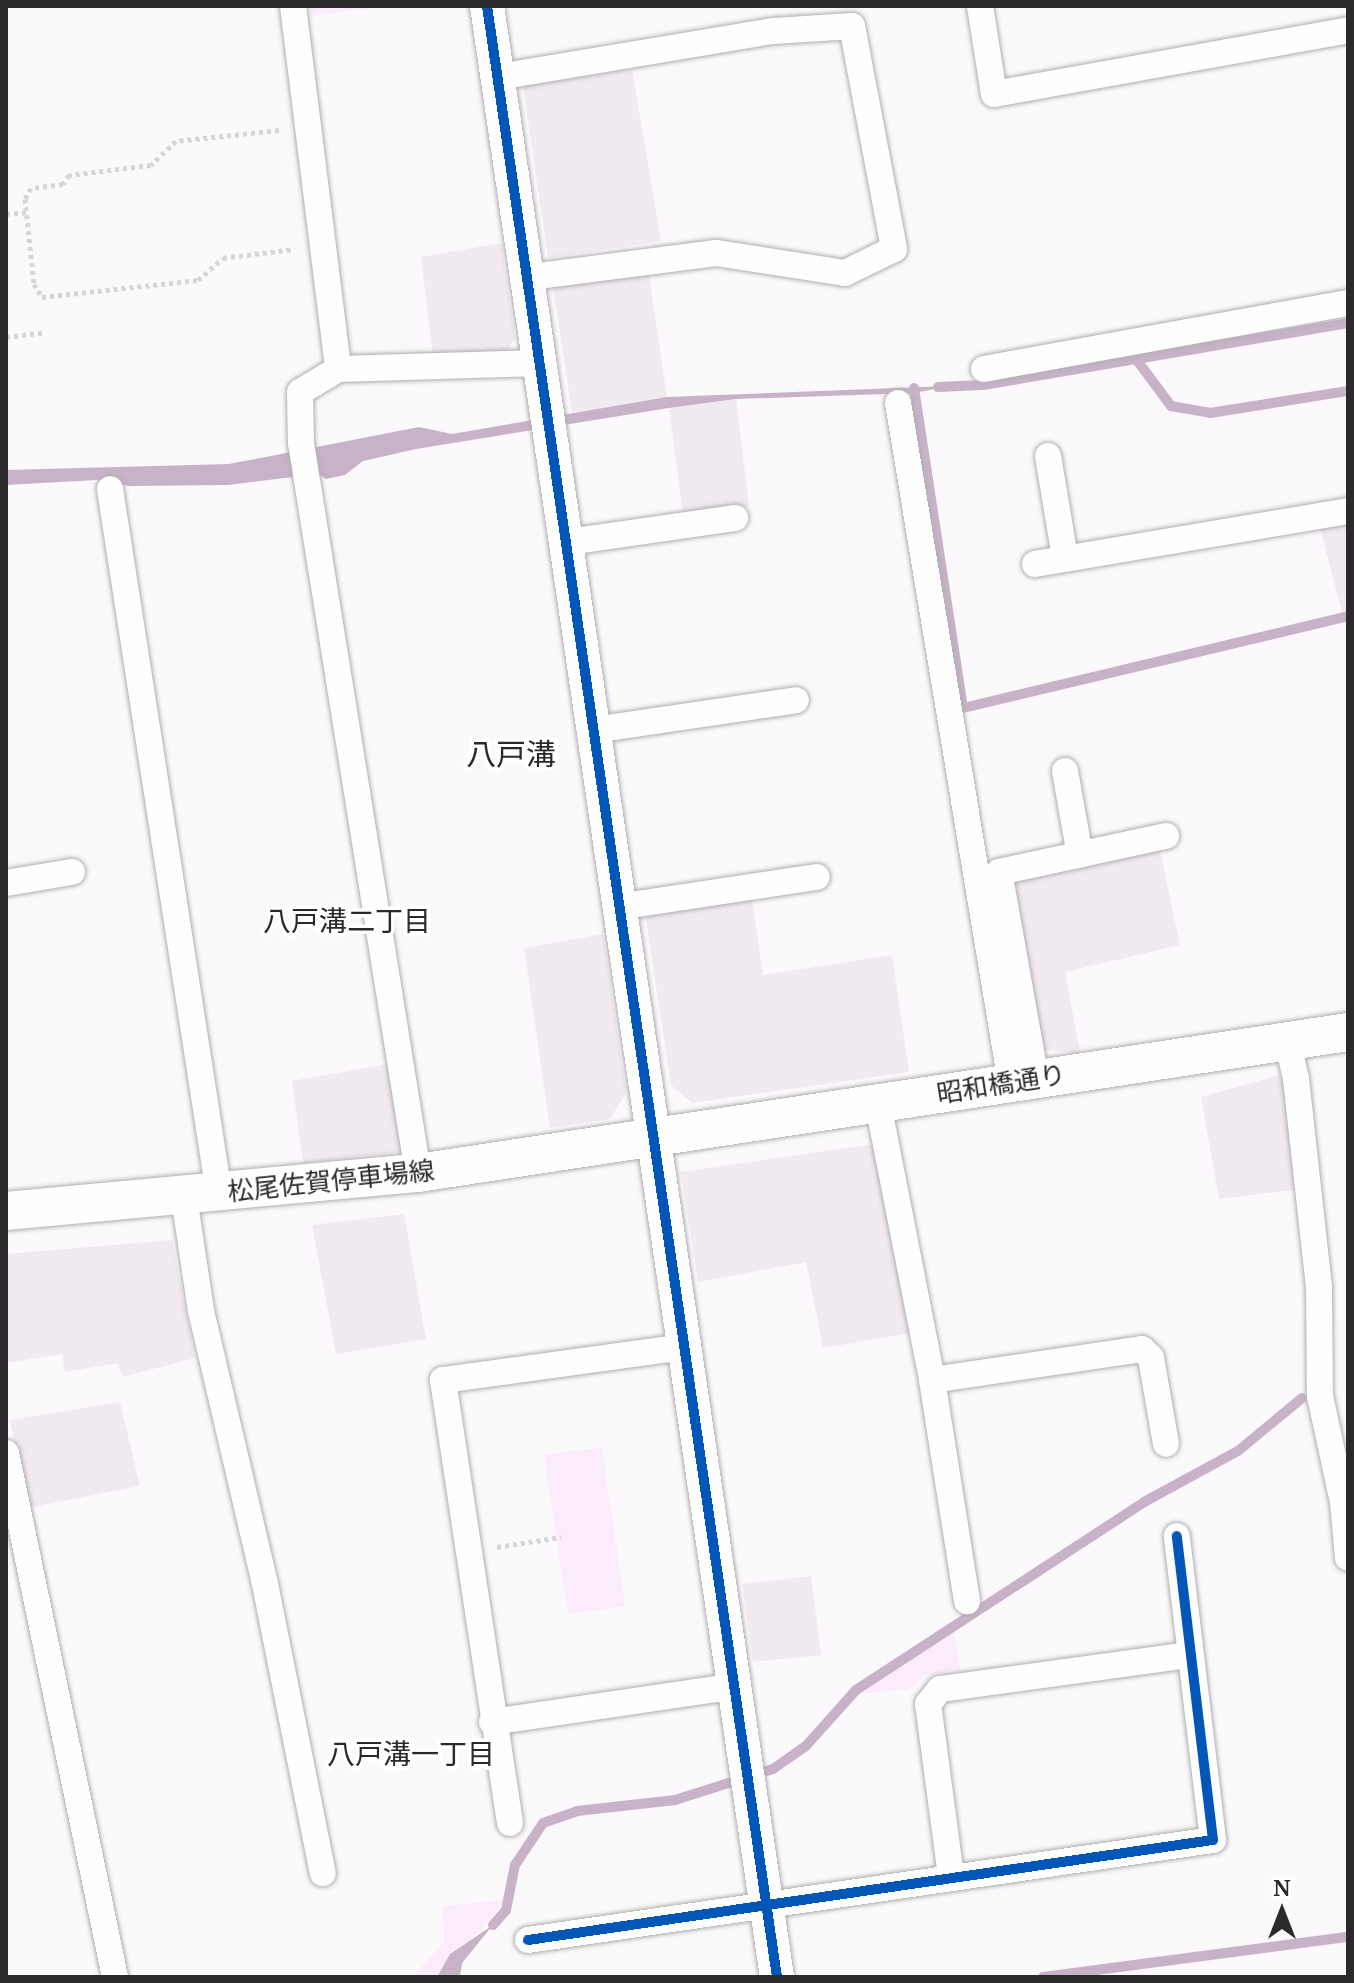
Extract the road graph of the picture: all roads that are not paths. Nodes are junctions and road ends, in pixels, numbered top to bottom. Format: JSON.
{"nodes":[{"id":1,"x":293,"y":6,"type":"edge"},
{"id":2,"x":487,"y":6,"type":"edge"},
{"id":3,"x":980,"y":6,"type":"edge"},
{"id":4,"x":772,"y":18,"type":"edge"},
{"id":5,"x":1348,"y":30,"type":"edge"},
{"id":6,"x":498,"y":77,"type":"junction"},
{"id":7,"x":530,"y":277,"type":"junction"},
{"id":8,"x":1348,"y":303,"type":"edge"},
{"id":9,"x":540,"y":363,"type":"junction"},
{"id":10,"x":338,"y":369,"type":"junction"},
{"id":11,"x":984,"y":369,"type":"dead end"},
{"id":12,"x":898,"y":403,"type":"dead end"},
{"id":13,"x":1048,"y":456,"type":"dead end"},
{"id":14,"x":110,"y":489,"type":"dead end"},
{"id":15,"x":1348,"y":511,"type":"edge"},
{"id":16,"x":735,"y":518,"type":"dead end"},
{"id":17,"x":568,"y":542,"type":"junction"},
{"id":18,"x":1065,"y":558,"type":"junction"},
{"id":19,"x":1035,"y":564,"type":"dead end"},
{"id":20,"x":796,"y":700,"type":"dead end"},
{"id":21,"x":594,"y":730,"type":"junction"},
{"id":22,"x":1065,"y":771,"type":"dead end"},
{"id":23,"x":1166,"y":836,"type":"dead end"},
{"id":24,"x":1080,"y":855,"type":"junction"},
{"id":25,"x":72,"y":872,"type":"dead end"},
{"id":26,"x":817,"y":877,"type":"dead end"},
{"id":27,"x":6,"y":883,"type":"edge"},
{"id":28,"x":618,"y":907,"type":"junction"},
{"id":29,"x":1348,"y":1032,"type":"edge"},
{"id":30,"x":1287,"y":1039,"type":"junction"},
{"id":31,"x":1023,"y":1081,"type":"junction"},
{"id":32,"x":878,"y":1104,"type":"junction"},
{"id":33,"x":654,"y":1136,"type":"junction"},
{"id":34,"x":418,"y":1173,"type":"junction"},
{"id":35,"x":201,"y":1195,"type":"junction"},
{"id":36,"x":6,"y":1211,"type":"edge"},
{"id":37,"x":685,"y":1347,"type":"junction"},
{"id":38,"x":932,"y":1380,"type":"junction"},
{"id":39,"x":1166,"y":1444,"type":"dead end"},
{"id":40,"x":6,"y":1453,"type":"edge"},
{"id":41,"x":1177,"y":1536,"type":"dead end"},
{"id":42,"x":1348,"y":1558,"type":"edge"},
{"id":43,"x":967,"y":1601,"type":"dead end"},
{"id":44,"x":1188,"y":1655,"type":"junction"},
{"id":45,"x":736,"y":1686,"type":"junction"},
{"id":46,"x":492,"y":1722,"type":"junction"},
{"id":47,"x":510,"y":1823,"type":"dead end"},
{"id":48,"x":323,"y":1873,"type":"dead end"},
{"id":49,"x":951,"y":1876,"type":"junction"},
{"id":50,"x":765,"y":1902,"type":"junction"},
{"id":51,"x":528,"y":1940,"type":"dead end"},
{"id":52,"x":115,"y":1977,"type":"edge"},
{"id":53,"x":777,"y":1977,"type":"edge"}],
"edges":[{"from":1,"to":10,"type":"street"},
{"from":2,"to":6,"type":"street"},
{"from":3,"to":5,"type":"street"},
{"from":4,"to":6,"type":"street"},
{"from":4,"to":7,"type":"street"},
{"from":6,"to":7,"type":"street"},
{"from":7,"to":9,"type":"street"},
{"from":8,"to":11,"type":"street"},
{"from":9,"to":10,"type":"street"},
{"from":9,"to":17,"type":"street"},
{"from":10,"to":34,"type":"street"},
{"from":12,"to":31,"type":"street"},
{"from":13,"to":18,"type":"street"},
{"from":14,"to":35,"type":"street"},
{"from":15,"to":18,"type":"street"},
{"from":16,"to":17,"type":"street"},
{"from":17,"to":21,"type":"street"},
{"from":18,"to":19,"type":"street"},
{"from":20,"to":21,"type":"street"},
{"from":21,"to":28,"type":"street"},
{"from":22,"to":24,"type":"street"},
{"from":23,"to":24,"type":"street"},
{"from":24,"to":31,"type":"street"},
{"from":25,"to":27,"type":"street"},
{"from":26,"to":28,"type":"street"},
{"from":28,"to":33,"type":"street"},
{"from":29,"to":30,"type":"main road","name":"昭和橋通り"},
{"from":30,"to":31,"type":"main road","name":"昭和橋通り"},
{"from":30,"to":42,"type":"street"},
{"from":31,"to":32,"type":"main road","name":"昭和橋通り"},
{"from":32,"to":33,"type":"main road","name":"昭和橋通り"},
{"from":32,"to":38,"type":"street"},
{"from":33,"to":34,"type":"main road","name":"松尾佐賀停車場線"},
{"from":33,"to":37,"type":"street"},
{"from":34,"to":35,"type":"main road","name":"松尾佐賀停車場線"},
{"from":35,"to":36,"type":"main road","name":"松尾佐賀停車場線"},
{"from":35,"to":48,"type":"street"},
{"from":37,"to":45,"type":"street"},
{"from":37,"to":46,"type":"street"},
{"from":38,"to":39,"type":"street"},
{"from":38,"to":43,"type":"street"},
{"from":40,"to":52,"type":"street"},
{"from":41,"to":44,"type":"street"},
{"from":44,"to":49,"type":"street"},
{"from":44,"to":49,"type":"street"},
{"from":45,"to":46,"type":"street"},
{"from":45,"to":50,"type":"street"},
{"from":46,"to":47,"type":"street"},
{"from":49,"to":50,"type":"street"},
{"from":50,"to":51,"type":"street"},
{"from":50,"to":53,"type":"street"}]}
